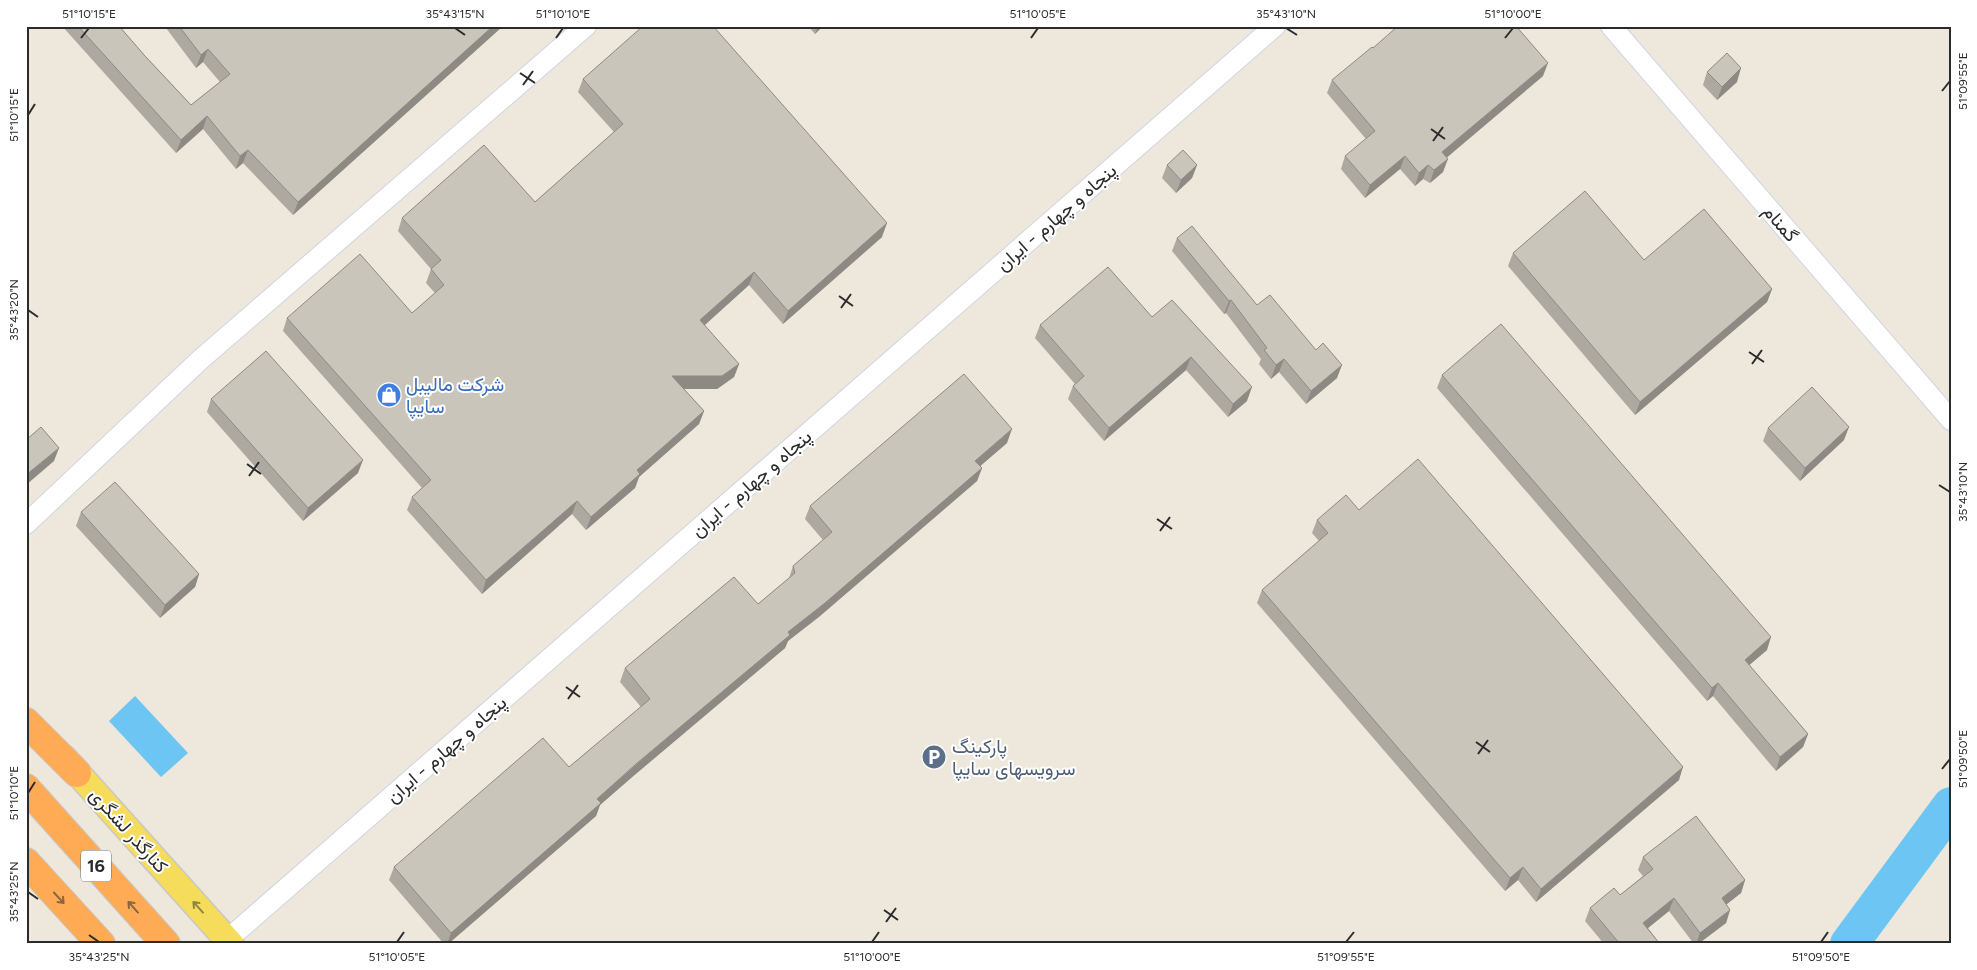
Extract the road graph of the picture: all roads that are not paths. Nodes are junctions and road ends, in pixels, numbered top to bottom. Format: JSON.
{"nodes":[{"id":1,"x":586,"y":26,"type":"edge"},
{"id":2,"x":1274,"y":26,"type":"edge"},
{"id":3,"x":1611,"y":26,"type":"edge"},
{"id":4,"x":1951,"y":420,"type":"edge"},
{"id":5,"x":26,"y":524,"type":"edge"},
{"id":6,"x":26,"y":716,"type":"edge"},
{"id":7,"x":26,"y":722,"type":"edge"},
{"id":8,"x":77,"y":773,"type":"junction"},
{"id":9,"x":26,"y":788,"type":"edge"},
{"id":10,"x":26,"y":862,"type":"edge"},
{"id":11,"x":229,"y":942,"type":"edge"},
{"id":12,"x":101,"y":944,"type":"edge"},
{"id":13,"x":166,"y":944,"type":"edge"}],
"edges":[{"from":1,"to":5,"type":"lane"},
{"from":2,"to":11,"type":"lane","name":"پنجاه و چهارم - ایران"},
{"from":3,"to":4,"type":"lane","name":"گمنام"},
{"from":6,"to":8,"type":"main road","name":"کنارگذر لشگری"},
{"from":7,"to":8,"type":"highway"},
{"from":11,"to":8,"type":"main road","name":"کنارگذر لشگری","one_way":true},
{"from":13,"to":9,"type":"highway","number":"16","one_way":true},
{"from":10,"to":12,"type":"highway","number":"16","one_way":true}]}
